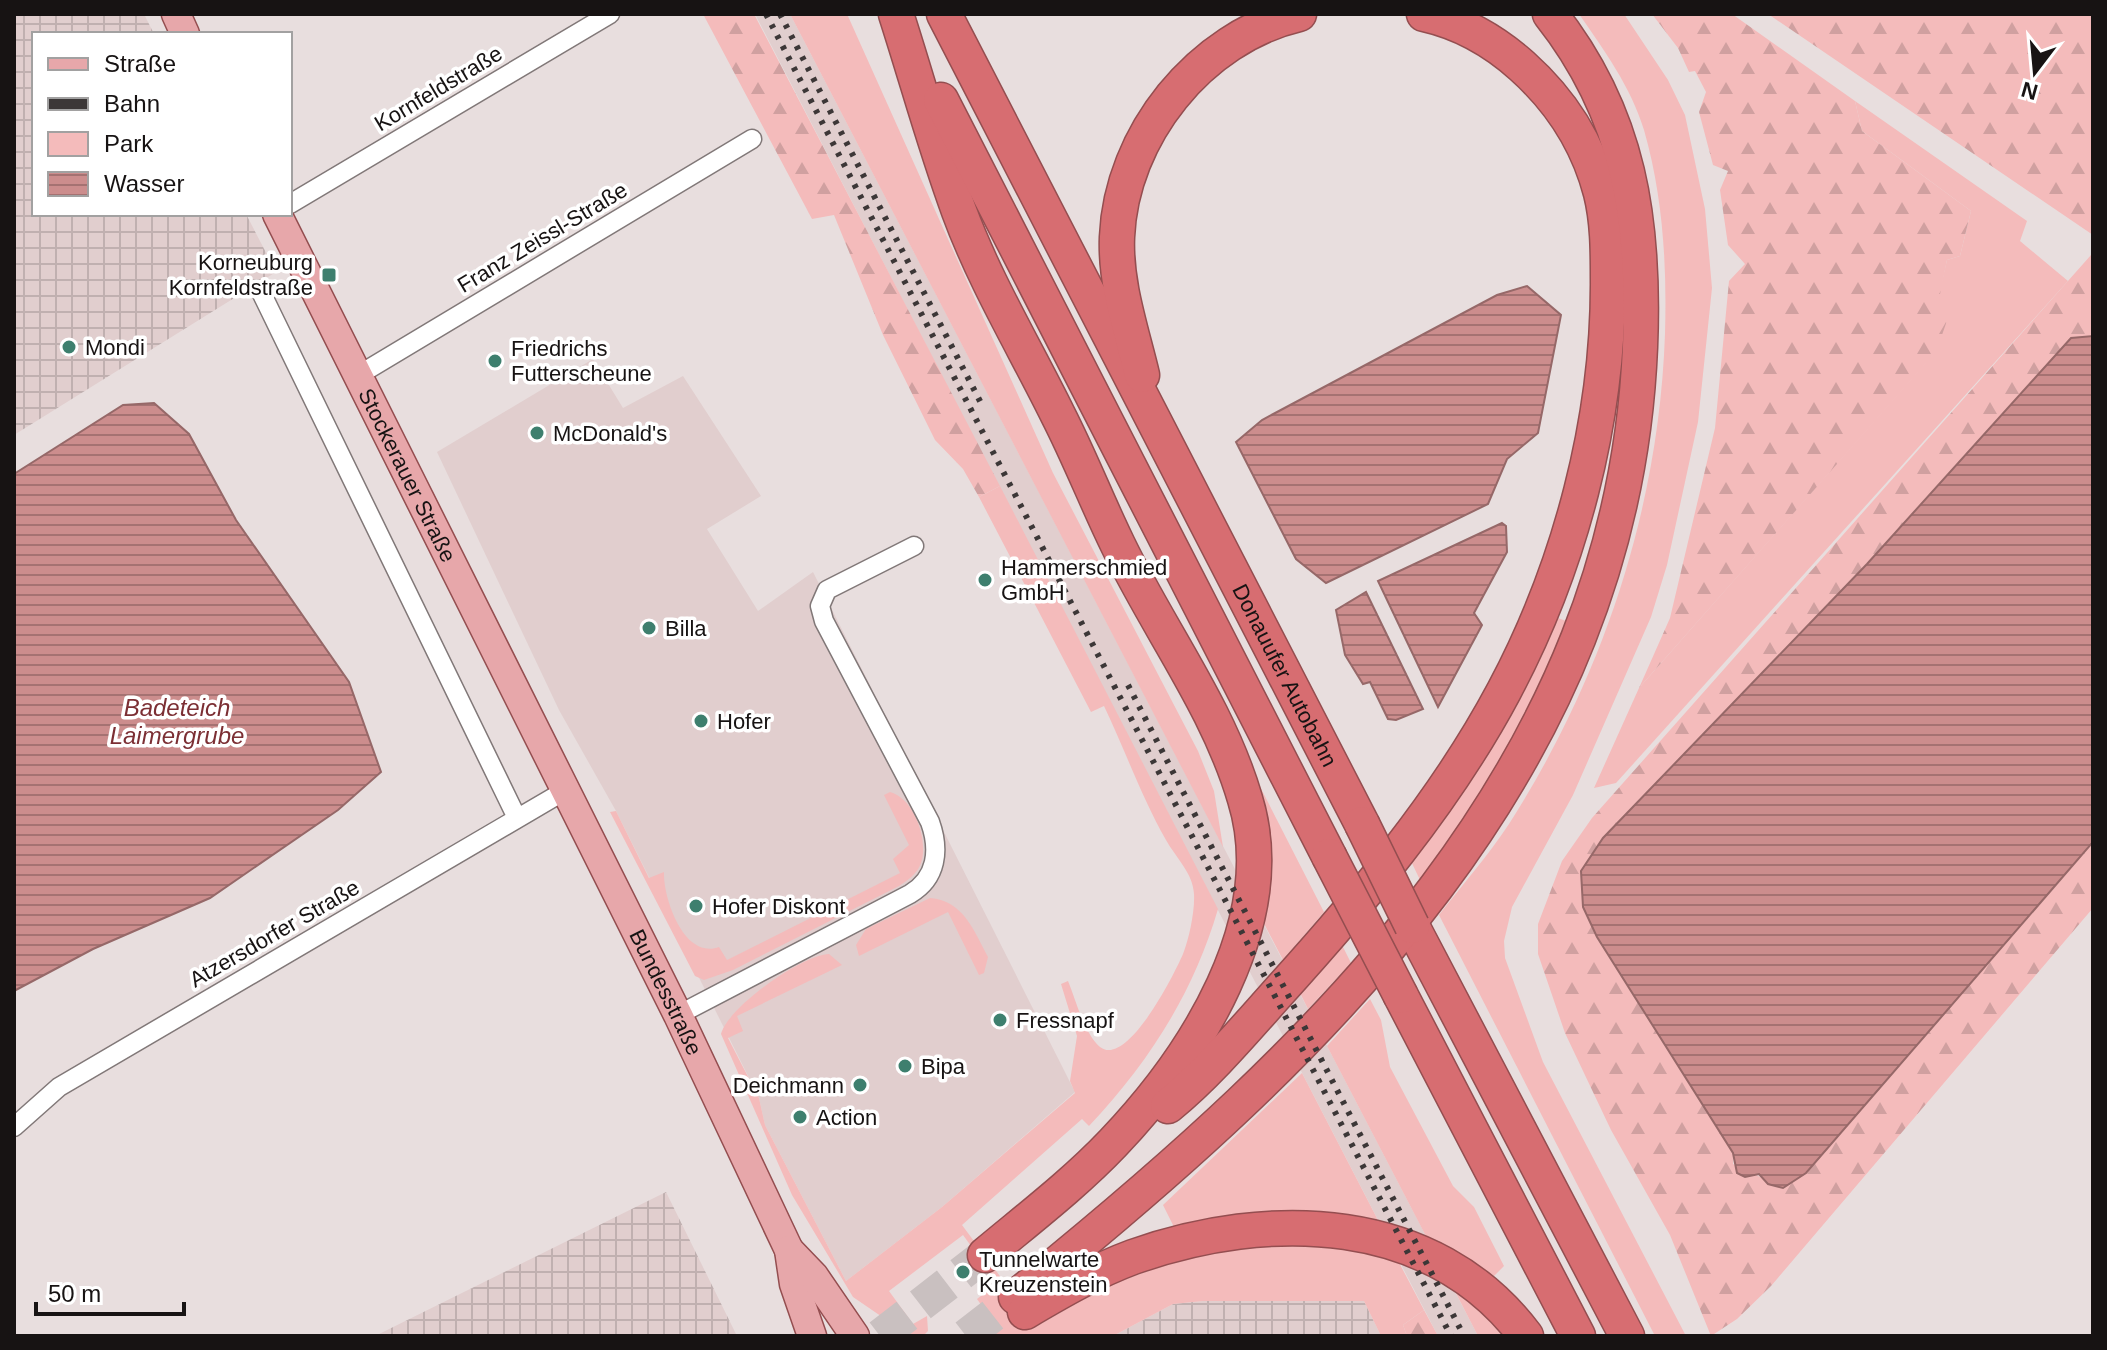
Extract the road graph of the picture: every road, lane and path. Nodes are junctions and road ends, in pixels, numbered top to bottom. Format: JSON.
{"nodes":[{"id":1,"x":610,"y":14,"type":"edge"},
{"id":2,"x":897,"y":14,"type":"edge"},
{"id":3,"x":944,"y":14,"type":"edge"},
{"id":4,"x":1299,"y":14,"type":"edge"},
{"id":5,"x":1424,"y":14,"type":"edge"},
{"id":6,"x":1550,"y":14,"type":"edge"},
{"id":7,"x":752,"y":139,"type":"dead end"},
{"id":8,"x":292,"y":203,"type":"edge"},
{"id":9,"x":278,"y":216,"type":"edge"},
{"id":10,"x":262,"y":294,"type":"dead end"},
{"id":11,"x":357,"y":376,"type":"junction"},
{"id":12,"x":1155,"y":430,"type":"junction"},
{"id":13,"x":914,"y":546,"type":"dead end"},
{"id":14,"x":538,"y":736,"type":"joint"},
{"id":15,"x":566,"y":790,"type":"junction"},
{"id":16,"x":517,"y":818,"type":"junction"},
{"id":17,"x":678,"y":1015,"type":"junction"},
{"id":18,"x":14,"y":1127,"type":"edge"},
{"id":19,"x":1112,"y":1144,"type":"junction"},
{"id":20,"x":789,"y":1250,"type":"junction"},
{"id":21,"x":985,"y":1255,"type":"tunnel mouth"},
{"id":22,"x":812,"y":1336,"type":"edge"},
{"id":23,"x":855,"y":1336,"type":"edge"},
{"id":24,"x":1526,"y":1336,"type":"edge"},
{"id":25,"x":1578,"y":1336,"type":"edge"},
{"id":26,"x":1627,"y":1336,"type":"edge"}],
"edges":[{"from":1,"to":8,"type":"street","name":"Kornfeldstraße"},
{"from":2,"to":19,"type":"highway"},
{"from":2,"to":25,"type":"highway","name":"Donauufer Autobahn","bridge":true},
{"from":3,"to":12,"type":"highway","name":"Donauufer Autobahn"},
{"from":4,"to":12,"type":"highway"},
{"from":5,"to":19,"type":"highway"},
{"from":6,"to":24,"type":"highway"},
{"from":7,"to":11,"type":"street","name":"Franz Zeissl-Straße"},
{"from":9,"to":11,"type":"main road","name":"Stockerauer Straße"},
{"from":10,"to":16,"type":"street"},
{"from":11,"to":14,"type":"main road","name":"Stockerauer Straße"},
{"from":12,"to":26,"type":"highway","name":"Donauufer Autobahn","bridge":true},
{"from":13,"to":17,"type":"street"},
{"from":14,"to":15,"type":"main road","name":"Bundesstraße"},
{"from":15,"to":16,"type":"street","name":"Atzersdorfer Straße"},
{"from":15,"to":17,"type":"main road","name":"Bundesstraße"},
{"from":16,"to":18,"type":"street","name":"Atzersdorfer Straße"},
{"from":17,"to":20,"type":"main road","name":"Bundesstraße"},
{"from":19,"to":21,"type":"highway"},
{"from":20,"to":22,"type":"main road"},
{"from":20,"to":23,"type":"main road"}]}
